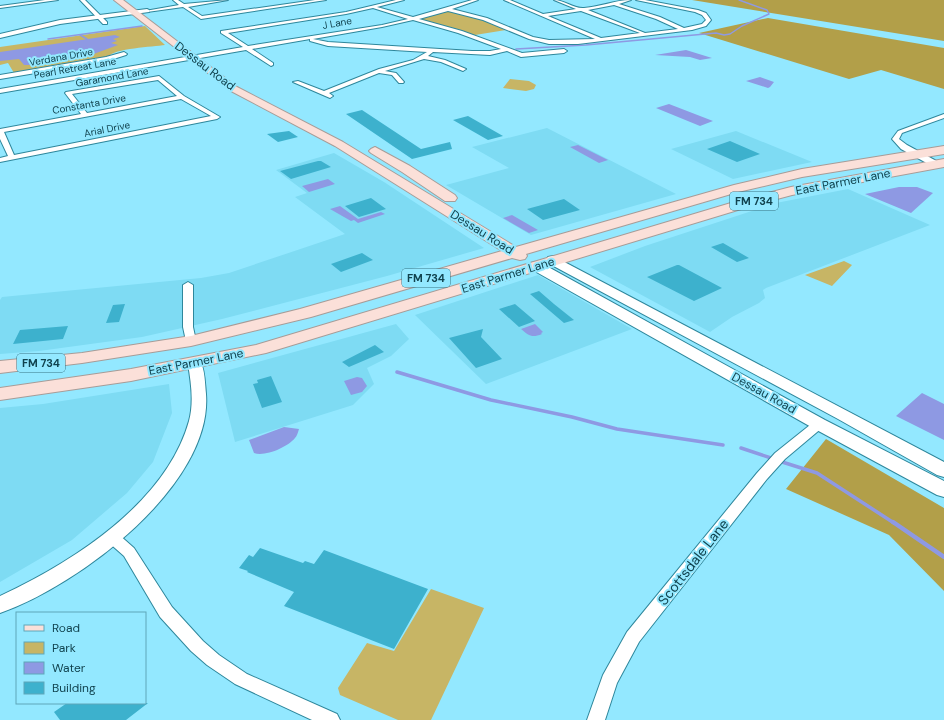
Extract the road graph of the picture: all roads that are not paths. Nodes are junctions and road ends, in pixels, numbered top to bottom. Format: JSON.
{"nodes":[{"id":1,"x":56,"y":0,"type":"edge"},
{"id":2,"x":82,"y":0,"type":"edge"},
{"id":3,"x":118,"y":0,"type":"edge"},
{"id":4,"x":175,"y":0,"type":"edge"},
{"id":5,"x":216,"y":0,"type":"edge"},
{"id":6,"x":226,"y":0,"type":"edge"},
{"id":7,"x":324,"y":0,"type":"edge"},
{"id":8,"x":402,"y":0,"type":"edge"},
{"id":9,"x":476,"y":0,"type":"edge"},
{"id":10,"x":506,"y":0,"type":"edge"},
{"id":11,"x":556,"y":0,"type":"edge"},
{"id":12,"x":629,"y":0,"type":"edge"},
{"id":13,"x":638,"y":0,"type":"edge"},
{"id":14,"x":614,"y":4,"type":"junction"},
{"id":15,"x":183,"y":5,"type":"junction"},
{"id":16,"x":0,"y":7,"type":"edge"},
{"id":17,"x":134,"y":7,"type":"junction"},
{"id":18,"x":373,"y":7,"type":"junction"},
{"id":19,"x":447,"y":9,"type":"junction"},
{"id":20,"x":146,"y":10,"type":"junction"},
{"id":21,"x":582,"y":10,"type":"junction"},
{"id":22,"x":543,"y":16,"type":"junction"},
{"id":23,"x":98,"y":17,"type":"junction"},
{"id":24,"x":412,"y":19,"type":"junction"},
{"id":25,"x":159,"y":20,"type":"dead end"},
{"id":26,"x":105,"y":23,"type":"dead end"},
{"id":27,"x":685,"y":30,"type":"junction"},
{"id":28,"x":646,"y":34,"type":"junction"},
{"id":29,"x":0,"y":36,"type":"edge"},
{"id":30,"x":308,"y":38,"type":"junction"},
{"id":31,"x":601,"y":39,"type":"junction"},
{"id":32,"x":247,"y":48,"type":"junction"},
{"id":33,"x":432,"y":50,"type":"junction"},
{"id":34,"x":506,"y":50,"type":"junction"},
{"id":35,"x":564,"y":51,"type":"dead end"},
{"id":36,"x":124,"y":54,"type":"dead end"},
{"id":37,"x":193,"y":54,"type":"junction"},
{"id":38,"x":210,"y":57,"type":"joint"},
{"id":39,"x":424,"y":57,"type":"junction"},
{"id":40,"x":272,"y":64,"type":"dead end"},
{"id":41,"x":366,"y":68,"type":"dead end"},
{"id":42,"x":463,"y":69,"type":"dead end"},
{"id":43,"x":378,"y":71,"type":"junction"},
{"id":44,"x":96,"y":74,"type":"junction"},
{"id":45,"x":0,"y":77,"type":"edge"},
{"id":46,"x":296,"y":82,"type":"dead end"},
{"id":47,"x":401,"y":82,"type":"dead end"},
{"id":48,"x":108,"y":86,"type":"junction"},
{"id":49,"x":0,"y":91,"type":"edge"},
{"id":50,"x":263,"y":93,"type":"dead end"},
{"id":51,"x":324,"y":93,"type":"junction"},
{"id":52,"x":245,"y":95,"type":"junction"},
{"id":53,"x":182,"y":97,"type":"junction"},
{"id":54,"x":335,"y":98,"type":"dead end"},
{"id":55,"x":280,"y":101,"type":"dead end"},
{"id":56,"x":85,"y":115,"type":"junction"},
{"id":57,"x":944,"y":116,"type":"edge"},
{"id":58,"x":0,"y":131,"type":"edge"},
{"id":59,"x":944,"y":150,"type":"edge"},
{"id":60,"x":918,"y":154,"type":"junction"},
{"id":61,"x":12,"y":158,"type":"junction"},
{"id":62,"x":0,"y":160,"type":"edge"},
{"id":63,"x":941,"y":164,"type":"edge"},
{"id":64,"x":406,"y":169,"type":"junction"},
{"id":65,"x":390,"y":174,"type":"junction"},
{"id":66,"x":460,"y":204,"type":"dead end"},
{"id":67,"x":521,"y":247,"type":"junction"},
{"id":68,"x":553,"y":260,"type":"junction"},
{"id":69,"x":536,"y":266,"type":"junction"},
{"id":70,"x":188,"y":285,"type":"dead end"},
{"id":71,"x":314,"y":310,"type":"junction"},
{"id":72,"x":191,"y":341,"type":"junction"},
{"id":73,"x":195,"y":364,"type":"junction"},
{"id":74,"x":0,"y":367,"type":"edge"},
{"id":75,"x":65,"y":386,"type":"junction"},
{"id":76,"x":763,"y":393,"type":"junction"},
{"id":77,"x":0,"y":394,"type":"edge"},
{"id":78,"x":844,"y":415,"type":"junction"},
{"id":79,"x":814,"y":428,"type":"junction"},
{"id":80,"x":909,"y":452,"type":"junction"},
{"id":81,"x":944,"y":470,"type":"edge"},
{"id":82,"x":944,"y":490,"type":"edge"},
{"id":83,"x":112,"y":537,"type":"junction"},
{"id":84,"x":0,"y":605,"type":"edge"},
{"id":85,"x":331,"y":720,"type":"edge"},
{"id":86,"x":596,"y":720,"type":"edge"}],
"edges":[{"from":1,"to":16,"type":"street"},
{"from":2,"to":23,"type":"street"},
{"from":3,"to":17,"type":"main road","name":"Dessau Road"},
{"from":4,"to":15,"type":"street"},
{"from":5,"to":15,"type":"street"},
{"from":6,"to":15,"type":"street"},
{"from":7,"to":15,"type":"street"},
{"from":8,"to":18,"type":"street"},
{"from":9,"to":19,"type":"street","name":"J Lane"},
{"from":10,"to":22,"type":"street"},
{"from":11,"to":21,"type":"street"},
{"from":12,"to":14,"type":"street"},
{"from":13,"to":27,"type":"street"},
{"from":14,"to":21,"type":"street"},
{"from":14,"to":27,"type":"street"},
{"from":15,"to":20,"type":"street"},
{"from":17,"to":20,"type":"main road","name":"Dessau Road"},
{"from":17,"to":23,"type":"street"},
{"from":17,"to":37,"type":"main road","name":"Dessau Road"},
{"from":18,"to":24,"type":"street"},
{"from":18,"to":32,"type":"street"},
{"from":19,"to":24,"type":"street","name":"J Lane"},
{"from":19,"to":31,"type":"street"},
{"from":20,"to":25,"type":"main road","name":"Dessau Road"},
{"from":21,"to":22,"type":"street"},
{"from":21,"to":28,"type":"street"},
{"from":22,"to":31,"type":"street"},
{"from":23,"to":26,"type":"street"},
{"from":23,"to":29,"type":"street"},
{"from":24,"to":30,"type":"street","name":"J Lane"},
{"from":24,"to":34,"type":"street"},
{"from":27,"to":28,"type":"street"},
{"from":28,"to":31,"type":"street"},
{"from":30,"to":32,"type":"street","name":"J Lane"},
{"from":30,"to":33,"type":"street"},
{"from":32,"to":38,"type":"street","name":"J Lane"},
{"from":32,"to":40,"type":"street"},
{"from":33,"to":34,"type":"street"},
{"from":33,"to":39,"type":"street"},
{"from":34,"to":35,"type":"street"},
{"from":36,"to":45,"type":"street","name":"Verdana Drive"},
{"from":37,"to":38,"type":"main road","name":"Dessau Road"},
{"from":37,"to":44,"type":"street","name":"Pearl Retreat Lane"},
{"from":37,"to":52,"type":"main road","name":"Dessau Road"},
{"from":39,"to":42,"type":"street"},
{"from":39,"to":43,"type":"street"},
{"from":41,"to":43,"type":"street"},
{"from":43,"to":47,"type":"street"},
{"from":43,"to":51,"type":"street"},
{"from":44,"to":48,"type":"street"},
{"from":44,"to":49,"type":"street","name":"Pearl Retreat Lane"},
{"from":46,"to":51,"type":"street"},
{"from":48,"to":53,"type":"street","name":"Garamond Lane"},
{"from":48,"to":56,"type":"street","name":"Garamond Lane"},
{"from":50,"to":52,"type":"main road"},
{"from":51,"to":54,"type":"street"},
{"from":52,"to":65,"type":"main road","name":"Dessau Road"},
{"from":53,"to":56,"type":"street","name":"Constanta Drive"},
{"from":53,"to":61,"type":"street","name":"Arial Drive"},
{"from":55,"to":64,"type":"main road","name":"Dessau Road"},
{"from":56,"to":58,"type":"street","name":"Constanta Drive"},
{"from":57,"to":60,"type":"street"},
{"from":58,"to":61,"type":"street"},
{"from":59,"to":60,"type":"main road","name":"East Parmer Lane","number":"FM 734"},
{"from":60,"to":63,"type":"street"},
{"from":60,"to":67,"type":"main road","name":"East Parmer Lane","number":"FM 734"},
{"from":61,"to":62,"type":"street","name":"Arial Drive"},
{"from":63,"to":68,"type":"main road","name":"East Parmer Lane","number":"FM 734"},
{"from":64,"to":65,"type":"main road"},
{"from":64,"to":66,"type":"main road","name":"Dessau Road"},
{"from":65,"to":67,"type":"main road","name":"Dessau Road"},
{"from":67,"to":68,"type":"main road","name":"Dessau Road"},
{"from":67,"to":69,"type":"main road","name":"Dessau Road"},
{"from":67,"to":71,"type":"main road","name":"East Parmer Lane","number":"FM 734"},
{"from":68,"to":69,"type":"main road","name":"East Parmer Lane","number":"FM 734"},
{"from":68,"to":78,"type":"main road","name":"Dessau Road"},
{"from":69,"to":73,"type":"main road","name":"East Parmer Lane","number":"FM 734"},
{"from":69,"to":76,"type":"main road","name":"Dessau Road"},
{"from":70,"to":72,"type":"street"},
{"from":71,"to":72,"type":"main road","name":"East Parmer Lane","number":"FM 734"},
{"from":71,"to":73,"type":"main road"},
{"from":72,"to":74,"type":"main road","name":"East Parmer Lane","number":"FM 734"},
{"from":72,"to":75,"type":"main road"},
{"from":73,"to":75,"type":"main road","name":"East Parmer Lane","number":"FM 734"},
{"from":73,"to":83,"type":"street"},
{"from":75,"to":77,"type":"main road","name":"East Parmer Lane","number":"FM 734"},
{"from":76,"to":78,"type":"main road"},
{"from":76,"to":79,"type":"main road","name":"Dessau Road"},
{"from":78,"to":80,"type":"main road","name":"Dessau Road"},
{"from":79,"to":80,"type":"main road"},
{"from":79,"to":82,"type":"main road","name":"Dessau Road"},
{"from":79,"to":86,"type":"street","name":"Scottsdale Lane"},
{"from":80,"to":81,"type":"main road","name":"Dessau Road"},
{"from":83,"to":84,"type":"street"},
{"from":83,"to":85,"type":"street"}]}
